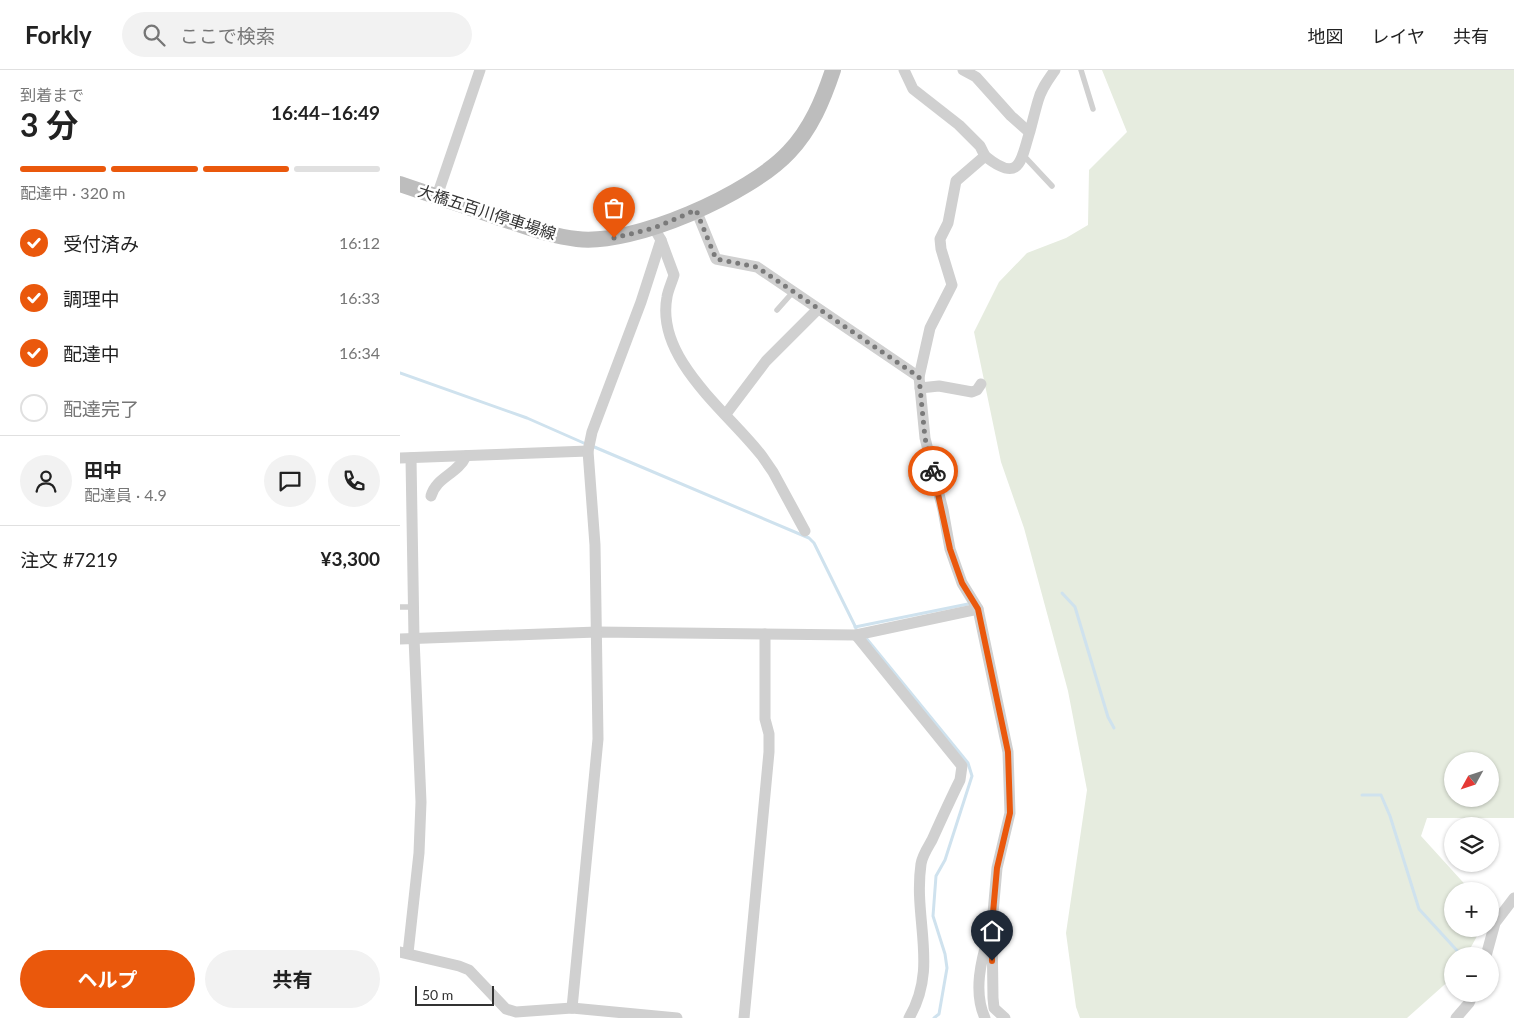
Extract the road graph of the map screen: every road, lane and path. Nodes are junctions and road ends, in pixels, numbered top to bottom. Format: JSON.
{"nodes":[{"id":1,"x":480,"y":70,"type":"edge"},
{"id":2,"x":833,"y":70,"type":"edge"},
{"id":3,"x":904,"y":70,"type":"edge"},
{"id":4,"x":963,"y":70,"type":"edge"},
{"id":5,"x":1055,"y":70,"type":"edge"},
{"id":6,"x":1081,"y":70,"type":"edge"},
{"id":7,"x":1093,"y":109,"type":"dead end"},
{"id":8,"x":1030,"y":132,"type":"junction"},
{"id":9,"x":985,"y":156,"type":"junction"},
{"id":10,"x":1024,"y":156,"type":"junction"},
{"id":11,"x":400,"y":184,"type":"edge"},
{"id":12,"x":1052,"y":186,"type":"dead end"},
{"id":13,"x":437,"y":196,"type":"junction"},
{"id":14,"x":696,"y":210,"type":"junction"},
{"id":15,"x":657,"y":234,"type":"junction"},
{"id":16,"x":793,"y":292,"type":"junction"},
{"id":17,"x":777,"y":310,"type":"dead end"},
{"id":18,"x":818,"y":310,"type":"junction"},
{"id":19,"x":919,"y":383,"type":"junction"},
{"id":20,"x":981,"y":384,"type":"dead end"},
{"id":21,"x":726,"y":414,"type":"junction"},
{"id":22,"x":588,"y":451,"type":"junction"},
{"id":23,"x":466,"y":456,"type":"junction"},
{"id":24,"x":405,"y":458,"type":"edge"},
{"id":25,"x":431,"y":496,"type":"dead end"},
{"id":26,"x":805,"y":531,"type":"dead end"},
{"id":27,"x":400,"y":607,"type":"edge"},
{"id":28,"x":413,"y":607,"type":"junction"},
{"id":29,"x":978,"y":609,"type":"junction"},
{"id":30,"x":597,"y":632,"type":"junction"},
{"id":31,"x":765,"y":634,"type":"junction"},
{"id":32,"x":856,"y":635,"type":"junction"},
{"id":33,"x":414,"y":638,"type":"junction"},
{"id":34,"x":400,"y":639,"type":"edge"},
{"id":35,"x":1514,"y":898,"type":"edge"},
{"id":36,"x":992,"y":924,"type":"junction"},
{"id":37,"x":1488,"y":947,"type":"edge"},
{"id":38,"x":404,"y":952,"type":"edge"},
{"id":39,"x":1469,"y":1002,"type":"edge"},
{"id":40,"x":572,"y":1008,"type":"junction"},
{"id":41,"x":677,"y":1018,"type":"edge"},
{"id":42,"x":744,"y":1018,"type":"edge"},
{"id":43,"x":909,"y":1018,"type":"edge"},
{"id":44,"x":985,"y":1018,"type":"edge"},
{"id":45,"x":1005,"y":1018,"type":"edge"},
{"id":46,"x":1456,"y":1018,"type":"edge"}],
"edges":[{"from":1,"to":13,"type":"street"},
{"from":2,"to":14,"type":"main road","name":"大橋五百川停車場線"},
{"from":3,"to":9,"type":"street"},
{"from":4,"to":8,"type":"street"},
{"from":5,"to":8,"type":"street"},
{"from":6,"to":7,"type":"lane"},
{"from":8,"to":10,"type":"street"},
{"from":9,"to":10,"type":"street"},
{"from":9,"to":19,"type":"street"},
{"from":10,"to":12,"type":"lane"},
{"from":11,"to":13,"type":"main road","name":"大橋五百川停車場線"},
{"from":13,"to":15,"type":"main road","name":"大橋五百川停車場線"},
{"from":14,"to":15,"type":"main road","name":"大橋五百川停車場線"},
{"from":14,"to":16,"type":"street"},
{"from":15,"to":21,"type":"street"},
{"from":15,"to":22,"type":"street"},
{"from":16,"to":17,"type":"lane"},
{"from":16,"to":18,"type":"street"},
{"from":18,"to":19,"type":"street"},
{"from":18,"to":21,"type":"street"},
{"from":19,"to":20,"type":"street"},
{"from":19,"to":29,"type":"street"},
{"from":21,"to":26,"type":"street"},
{"from":22,"to":23,"type":"street"},
{"from":22,"to":30,"type":"street"},
{"from":23,"to":24,"type":"street"},
{"from":23,"to":25,"type":"street"},
{"from":24,"to":28,"type":"street"},
{"from":27,"to":28,"type":"lane"},
{"from":28,"to":33,"type":"street"},
{"from":29,"to":32,"type":"street"},
{"from":29,"to":36,"type":"street"},
{"from":30,"to":31,"type":"street"},
{"from":30,"to":33,"type":"street"},
{"from":30,"to":40,"type":"street"},
{"from":31,"to":32,"type":"street"},
{"from":31,"to":42,"type":"street"},
{"from":32,"to":43,"type":"street"},
{"from":33,"to":34,"type":"street"},
{"from":33,"to":38,"type":"street"},
{"from":35,"to":37,"type":"street"},
{"from":36,"to":44,"type":"street"},
{"from":36,"to":45,"type":"street"},
{"from":38,"to":40,"type":"street"},
{"from":39,"to":46,"type":"street"},
{"from":40,"to":41,"type":"street"}]}
